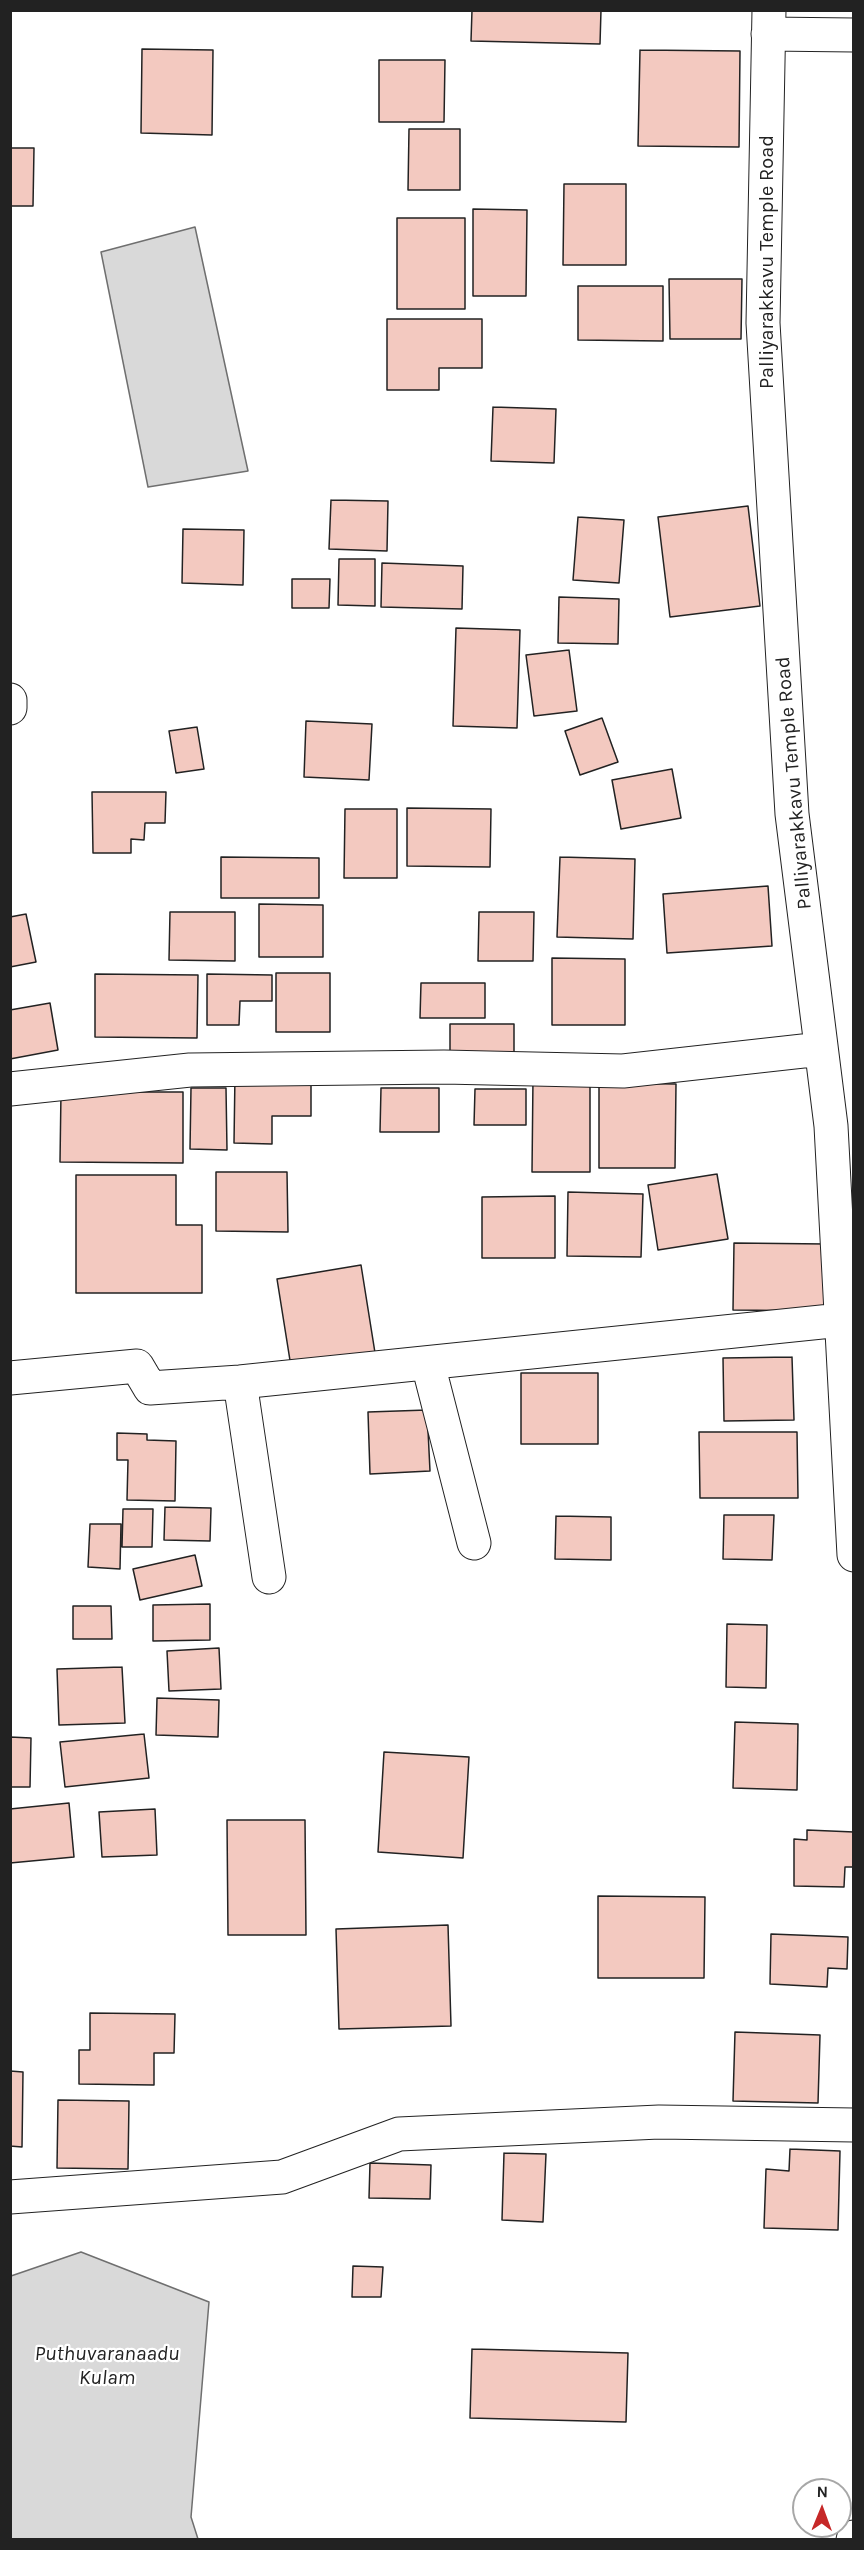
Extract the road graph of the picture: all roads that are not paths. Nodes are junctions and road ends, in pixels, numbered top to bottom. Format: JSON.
{"nodes":[{"id":1,"x":768,"y":22,"type":"edge"},
{"id":2,"x":854,"y":35,"type":"edge"},
{"id":3,"x":10,"y":700,"type":"edge"},
{"id":4,"x":10,"y":708,"type":"edge"},
{"id":5,"x":821,"y":1049,"type":"junction"},
{"id":6,"x":10,"y":1089,"type":"edge"},
{"id":7,"x":843,"y":1148,"type":"edge"},
{"id":8,"x":841,"y":1320,"type":"junction"},
{"id":9,"x":428,"y":1364,"type":"junction"},
{"id":10,"x":10,"y":1378,"type":"edge"},
{"id":11,"x":240,"y":1382,"type":"junction"},
{"id":12,"x":474,"y":1543,"type":"dead end"},
{"id":13,"x":854,"y":1555,"type":"edge"},
{"id":14,"x":269,"y":1577,"type":"dead end"},
{"id":15,"x":854,"y":2125,"type":"edge"},
{"id":16,"x":10,"y":2196,"type":"edge"}],
"edges":[{"from":1,"to":2,"type":"street"},
{"from":1,"to":5,"type":"street","name":"Palliyarakkavu Temple Road"},
{"from":3,"to":4,"type":"street"},
{"from":5,"to":6,"type":"street"},
{"from":5,"to":7,"type":"street","name":"Palliyarakkavu Temple Road"},
{"from":7,"to":8,"type":"street","name":"Palliyarakkavu Temple Road"},
{"from":8,"to":9,"type":"street"},
{"from":8,"to":13,"type":"street","name":"Palliyarakkavu Temple Road"},
{"from":9,"to":11,"type":"street"},
{"from":9,"to":12,"type":"street"},
{"from":10,"to":11,"type":"street"},
{"from":11,"to":14,"type":"street"},
{"from":15,"to":16,"type":"street"}]}
